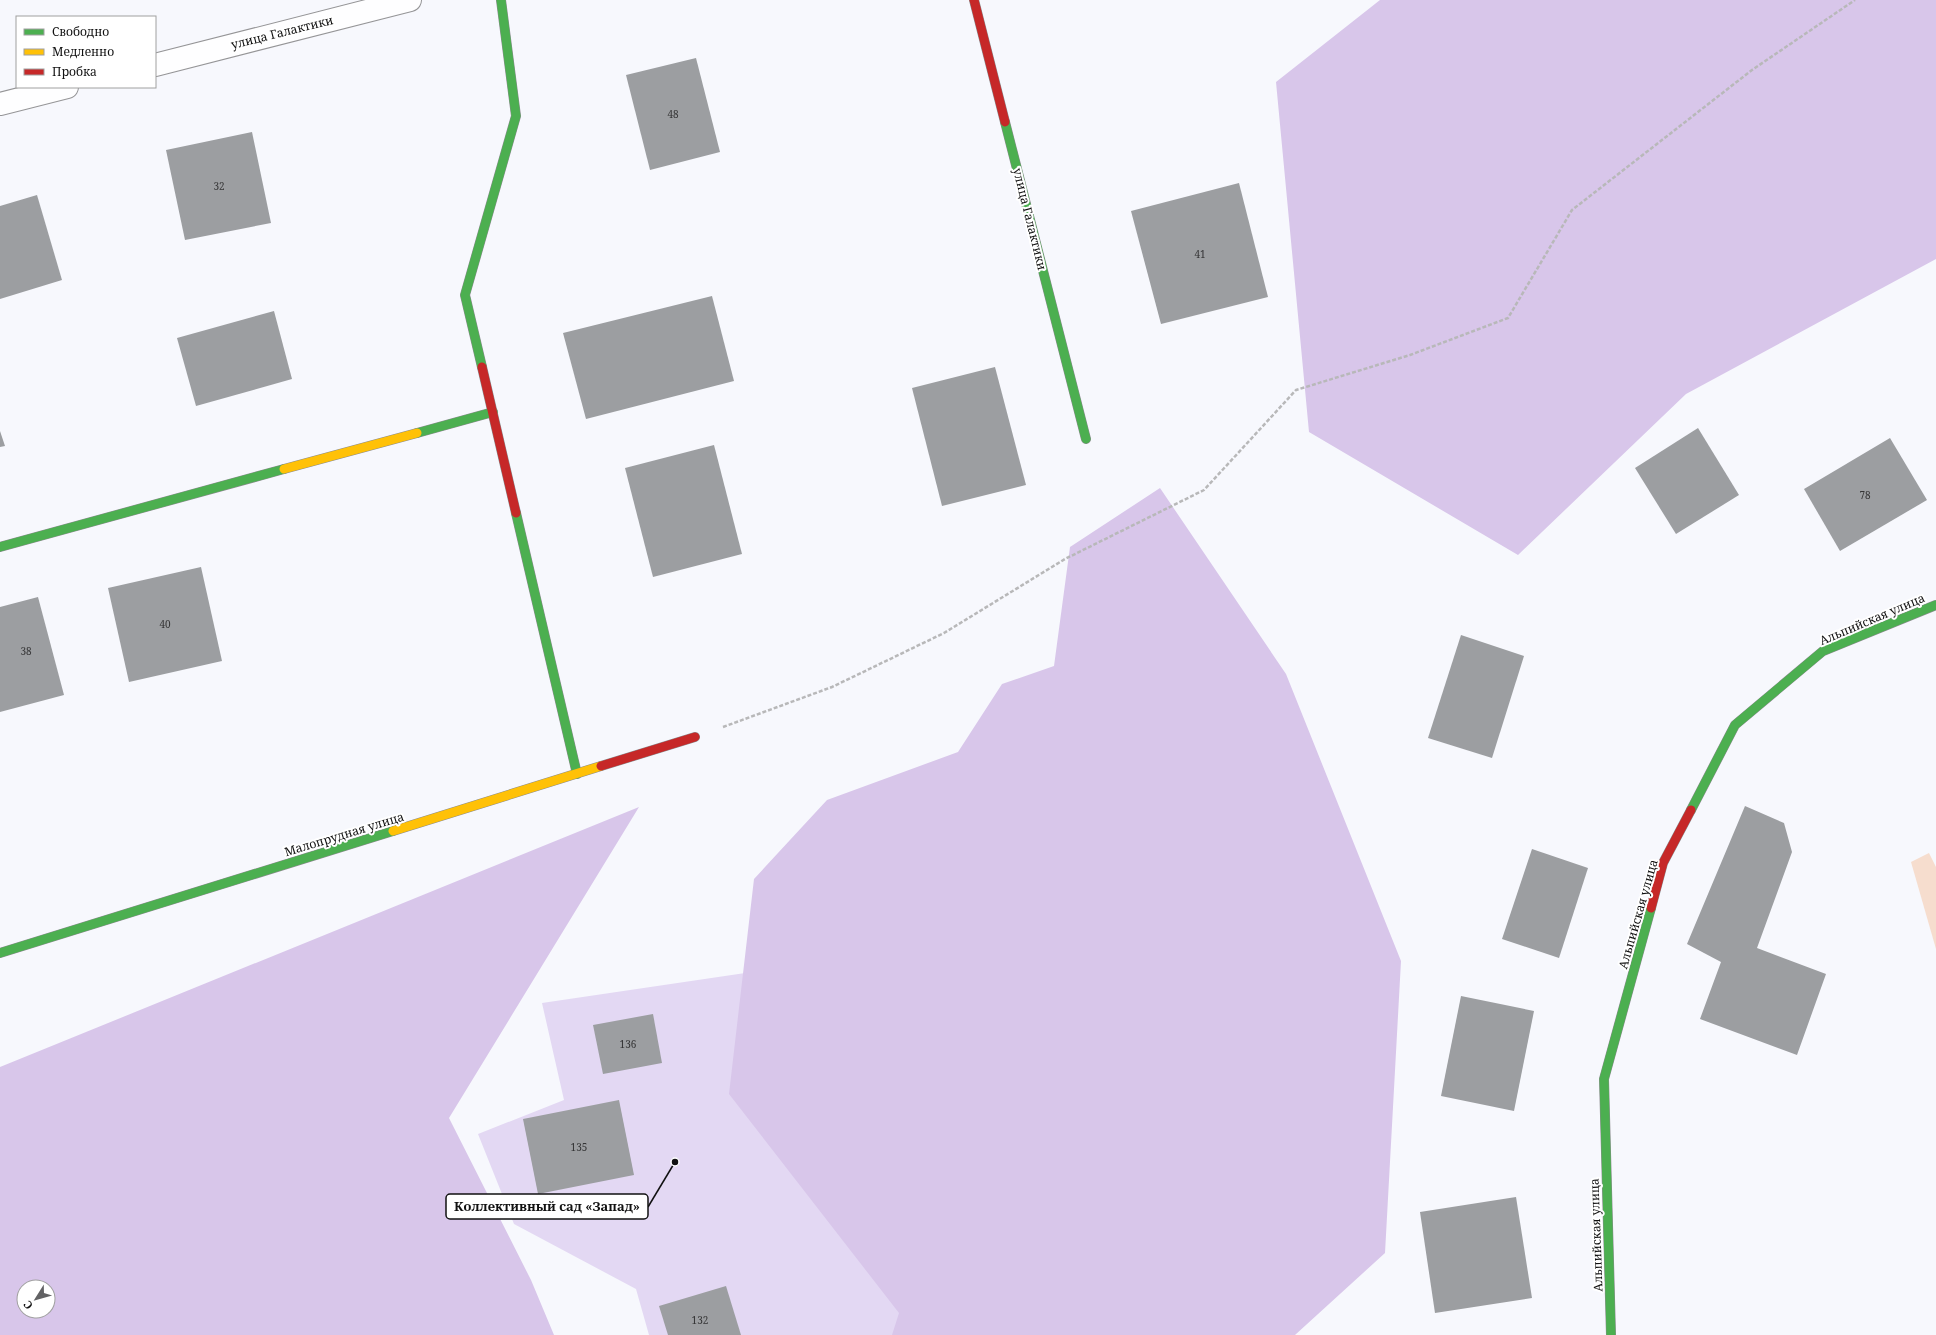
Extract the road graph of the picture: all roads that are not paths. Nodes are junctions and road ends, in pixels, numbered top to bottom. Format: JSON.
{"nodes":[{"id":1,"x":410,"y":0,"type":"edge"},
{"id":2,"x":501,"y":0,"type":"edge"},
{"id":3,"x":974,"y":0,"type":"edge"},
{"id":4,"x":156,"y":65,"type":"edge"},
{"id":5,"x":63,"y":88,"type":"edge"},
{"id":6,"x":0,"y":104,"type":"edge"},
{"id":7,"x":493,"y":412,"type":"junction"},
{"id":8,"x":1086,"y":439,"type":"dead end"},
{"id":9,"x":0,"y":547,"type":"edge"},
{"id":10,"x":1936,"y":605,"type":"edge"},
{"id":11,"x":695,"y":738,"type":"road end"},
{"id":12,"x":577,"y":774,"type":"junction"},
{"id":13,"x":0,"y":953,"type":"edge"},
{"id":14,"x":1611,"y":1335,"type":"edge"}],
"edges":[{"from":1,"to":4,"type":"street","name":"улица Галактики"},
{"from":2,"to":7,"type":"street"},
{"from":3,"to":8,"type":"street","name":"улица Галактики"},
{"from":5,"to":6,"type":"street"},
{"from":7,"to":9,"type":"street"},
{"from":7,"to":12,"type":"street"},
{"from":10,"to":14,"type":"street","name":"Альпийская улица"},
{"from":11,"to":12,"type":"street","name":"Малопрудная улица"},
{"from":12,"to":13,"type":"street","name":"Малопрудная улица"}]}
